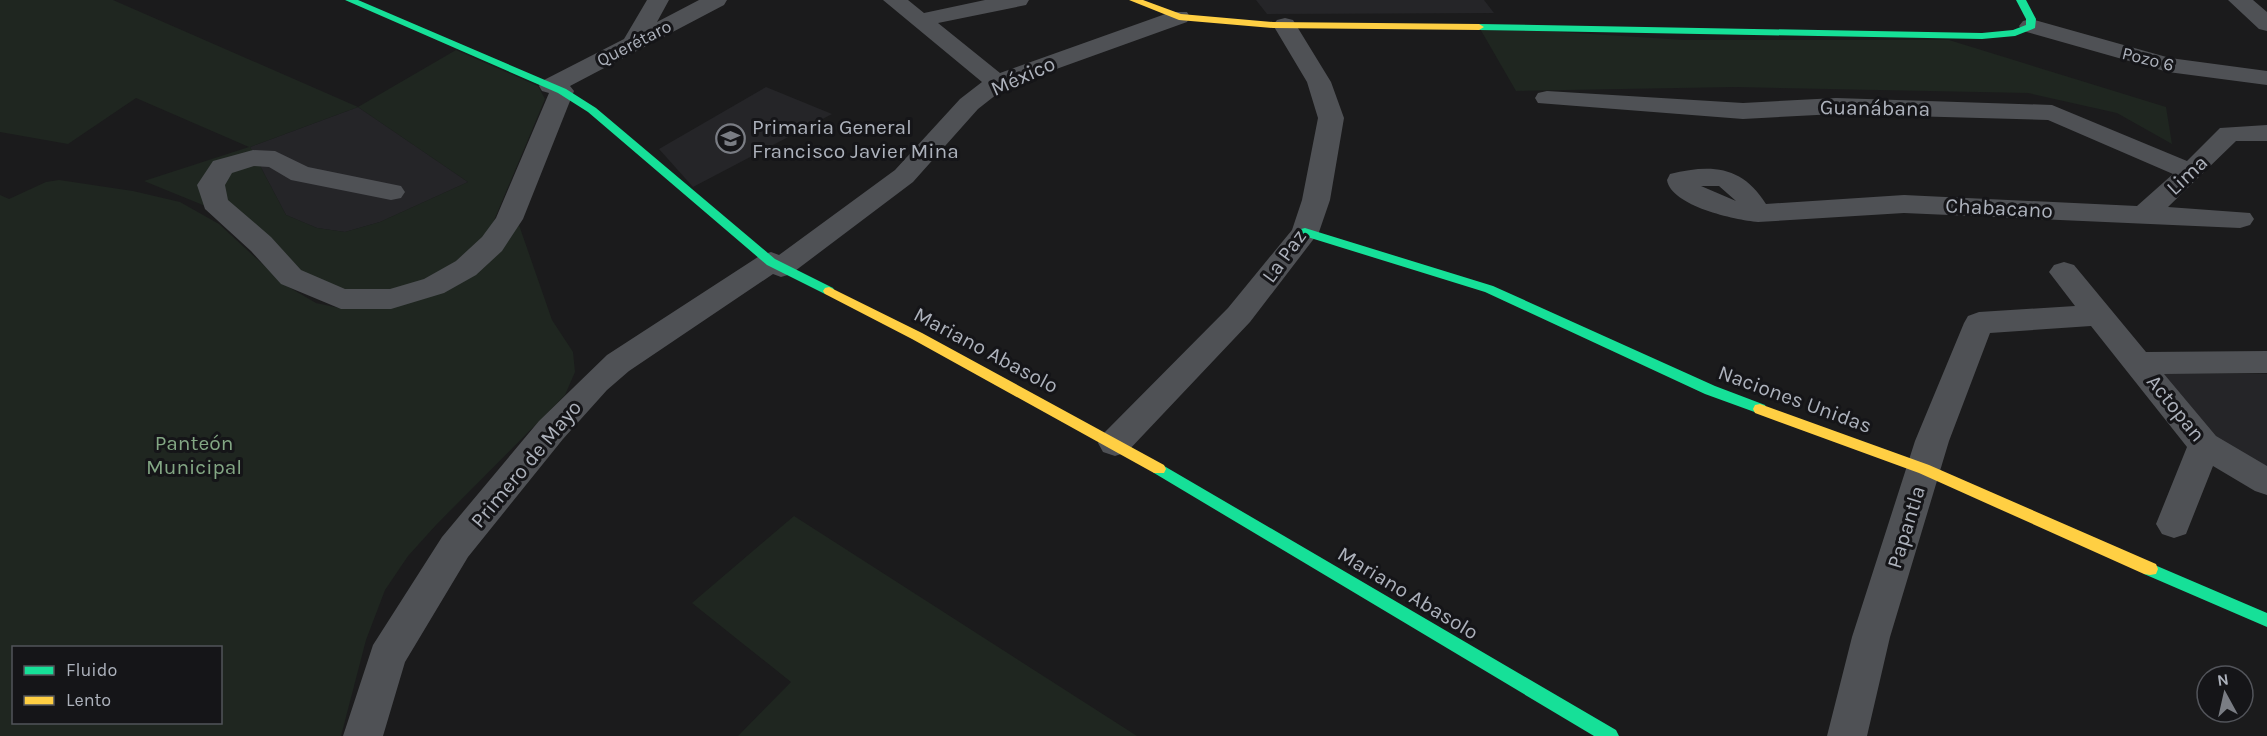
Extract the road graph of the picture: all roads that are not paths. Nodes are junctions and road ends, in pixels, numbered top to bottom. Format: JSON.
{"nodes":[{"id":1,"x":350,"y":0,"type":"edge"},
{"id":2,"x":658,"y":0,"type":"edge"},
{"id":3,"x":716,"y":0,"type":"edge"},
{"id":4,"x":894,"y":0,"type":"edge"},
{"id":5,"x":1018,"y":0,"type":"edge"},
{"id":6,"x":1134,"y":0,"type":"edge"},
{"id":7,"x":2021,"y":0,"type":"edge"},
{"id":8,"x":2238,"y":0,"type":"edge"},
{"id":9,"x":1179,"y":17,"type":"junction"},
{"id":10,"x":921,"y":20,"type":"junction"},
{"id":11,"x":2267,"y":24,"type":"edge"},
{"id":12,"x":1285,"y":25,"type":"junction"},
{"id":13,"x":2031,"y":26,"type":"junction"},
{"id":14,"x":632,"y":43,"type":"junction"},
{"id":15,"x":2267,"y":78,"type":"edge"},
{"id":16,"x":997,"y":82,"type":"junction"},
{"id":17,"x":556,"y":89,"type":"junction"},
{"id":18,"x":1547,"y":98,"type":"dead end"},
{"id":19,"x":2267,"y":132,"type":"edge"},
{"id":20,"x":2192,"y":172,"type":"junction"},
{"id":21,"x":391,"y":192,"type":"dead end"},
{"id":22,"x":1758,"y":213,"type":"dead end"},
{"id":23,"x":2143,"y":215,"type":"junction"},
{"id":24,"x":2240,"y":219,"type":"dead end"},
{"id":25,"x":1305,"y":232,"type":"junction"},
{"id":26,"x":776,"y":264,"type":"junction"},
{"id":27,"x":2064,"y":272,"type":"dead end"},
{"id":28,"x":2101,"y":315,"type":"junction"},
{"id":29,"x":2267,"y":362,"type":"edge"},
{"id":30,"x":2139,"y":363,"type":"junction"},
{"id":31,"x":1115,"y":443,"type":"junction"},
{"id":32,"x":2204,"y":445,"type":"junction"},
{"id":33,"x":1924,"y":470,"type":"junction"},
{"id":34,"x":2267,"y":482,"type":"edge"},
{"id":35,"x":2174,"y":524,"type":"dead end"},
{"id":36,"x":2267,"y":620,"type":"edge"},
{"id":37,"x":363,"y":736,"type":"edge"},
{"id":38,"x":1610,"y":736,"type":"edge"},
{"id":39,"x":1847,"y":736,"type":"edge"}],
"edges":[{"from":1,"to":17,"type":"street","name":"Mariano Abasolo"},
{"from":2,"to":14,"type":"street"},
{"from":3,"to":14,"type":"street","name":"Querétaro"},
{"from":4,"to":10,"type":"street"},
{"from":5,"to":10,"type":"street"},
{"from":6,"to":9,"type":"street"},
{"from":7,"to":13,"type":"street"},
{"from":8,"to":11,"type":"street"},
{"from":9,"to":12,"type":"street"},
{"from":9,"to":16,"type":"street","name":"México"},
{"from":10,"to":16,"type":"street"},
{"from":12,"to":13,"type":"street"},
{"from":12,"to":25,"type":"street","name":"La Paz"},
{"from":13,"to":15,"type":"street","name":"Pozo 6"},
{"from":14,"to":17,"type":"street","name":"Querétaro"},
{"from":16,"to":26,"type":"street","name":"México"},
{"from":17,"to":21,"type":"street"},
{"from":17,"to":26,"type":"street","name":"Mariano Abasolo"},
{"from":18,"to":20,"type":"street","name":"Guanábana"},
{"from":19,"to":20,"type":"street","name":"Lima"},
{"from":20,"to":23,"type":"street","name":"Lima"},
{"from":22,"to":23,"type":"street","name":"Chabacano"},
{"from":23,"to":24,"type":"street","name":"Chabacano"},
{"from":25,"to":31,"type":"street","name":"La Paz"},
{"from":25,"to":33,"type":"street","name":"Naciones Unidas"},
{"from":26,"to":31,"type":"street","name":"Mariano Abasolo"},
{"from":26,"to":37,"type":"street","name":"Primero de Mayo"},
{"from":27,"to":28,"type":"street","name":"Actopan"},
{"from":28,"to":30,"type":"street","name":"Actopan"},
{"from":28,"to":33,"type":"street","name":"Papantla"},
{"from":29,"to":30,"type":"street"},
{"from":30,"to":32,"type":"street","name":"Actopan"},
{"from":31,"to":38,"type":"street","name":"Mariano Abasolo"},
{"from":32,"to":34,"type":"street","name":"Actopan"},
{"from":32,"to":35,"type":"street"},
{"from":33,"to":36,"type":"street","name":"Naciones Unidas"},
{"from":33,"to":39,"type":"street","name":"Papantla"}]}
